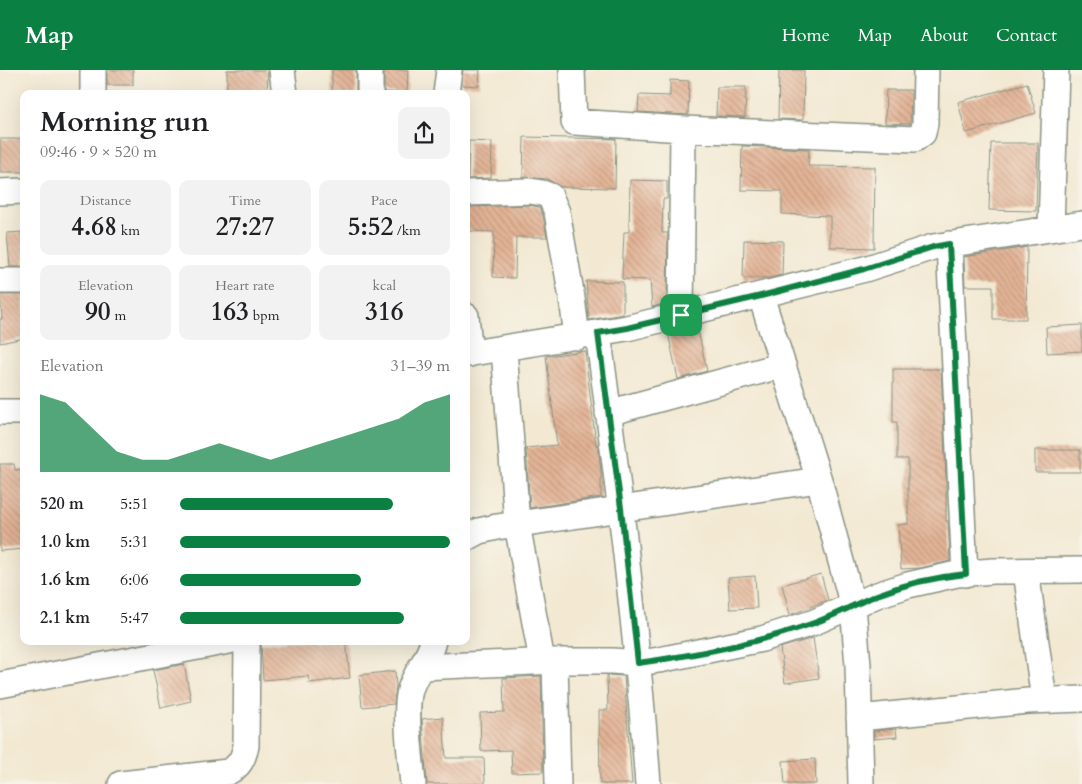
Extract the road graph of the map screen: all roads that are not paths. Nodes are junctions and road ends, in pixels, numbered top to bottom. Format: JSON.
{"nodes":[{"id":1,"x":93,"y":70,"type":"edge"},
{"id":2,"x":282,"y":70,"type":"edge"},
{"id":3,"x":370,"y":70,"type":"edge"},
{"id":4,"x":449,"y":70,"type":"edge"},
{"id":5,"x":572,"y":70,"type":"edge"},
{"id":6,"x":926,"y":70,"type":"edge"},
{"id":7,"x":1056,"y":70,"type":"edge"},
{"id":8,"x":93,"y":90,"type":"edge"},
{"id":9,"x":284,"y":90,"type":"edge"},
{"id":10,"x":370,"y":90,"type":"edge"},
{"id":11,"x":446,"y":90,"type":"edge"},
{"id":12,"x":683,"y":129,"type":"junction"},
{"id":13,"x":20,"y":191,"type":"edge"},
{"id":14,"x":0,"y":192,"type":"edge"},
{"id":15,"x":470,"y":193,"type":"edge"},
{"id":16,"x":1082,"y":224,"type":"edge"},
{"id":17,"x":1051,"y":228,"type":"junction"},
{"id":18,"x":949,"y":244,"type":"junction"},
{"id":19,"x":0,"y":281,"type":"edge"},
{"id":20,"x":20,"y":281,"type":"edge"},
{"id":21,"x":761,"y":296,"type":"junction"},
{"id":22,"x":681,"y":315,"type":"junction"},
{"id":23,"x":587,"y":335,"type":"junction"},
{"id":24,"x":504,"y":348,"type":"junction"},
{"id":25,"x":470,"y":354,"type":"edge"},
{"id":26,"x":783,"y":365,"type":"junction"},
{"id":27,"x":0,"y":412,"type":"edge"},
{"id":28,"x":20,"y":412,"type":"edge"},
{"id":29,"x":608,"y":412,"type":"junction"},
{"id":30,"x":819,"y":480,"type":"junction"},
{"id":31,"x":621,"y":508,"type":"junction"},
{"id":32,"x":517,"y":524,"type":"junction"},
{"id":33,"x":470,"y":536,"type":"edge"},
{"id":34,"x":1082,"y":570,"type":"edge"},
{"id":35,"x":1026,"y":571,"type":"junction"},
{"id":36,"x":966,"y":574,"type":"junction"},
{"id":37,"x":853,"y":606,"type":"junction"},
{"id":38,"x":187,"y":645,"type":"edge"},
{"id":39,"x":247,"y":645,"type":"edge"},
{"id":40,"x":432,"y":645,"type":"edge"},
{"id":41,"x":134,"y":650,"type":"edge"},
{"id":42,"x":548,"y":661,"type":"junction"},
{"id":43,"x":638,"y":663,"type":"junction"},
{"id":44,"x":421,"y":666,"type":"junction"},
{"id":45,"x":0,"y":685,"type":"edge"},
{"id":46,"x":1082,"y":699,"type":"edge"},
{"id":47,"x":1044,"y":700,"type":"junction"},
{"id":48,"x":859,"y":718,"type":"junction"},
{"id":49,"x":239,"y":776,"type":"edge"},
{"id":50,"x":121,"y":784,"type":"edge"},
{"id":51,"x":413,"y":784,"type":"edge"},
{"id":52,"x":558,"y":784,"type":"edge"},
{"id":53,"x":648,"y":784,"type":"edge"},
{"id":54,"x":861,"y":784,"type":"edge"}],
"edges":[{"from":1,"to":8,"type":"street"},
{"from":2,"to":9,"type":"street"},
{"from":3,"to":10,"type":"street"},
{"from":4,"to":11,"type":"street"},
{"from":5,"to":12,"type":"street"},
{"from":6,"to":12,"type":"street"},
{"from":7,"to":17,"type":"street"},
{"from":12,"to":22,"type":"street"},
{"from":13,"to":14,"type":"street"},
{"from":15,"to":23,"type":"street"},
{"from":16,"to":17,"type":"street"},
{"from":17,"to":18,"type":"street"},
{"from":18,"to":21,"type":"street"},
{"from":18,"to":36,"type":"street"},
{"from":19,"to":20,"type":"street"},
{"from":21,"to":22,"type":"street"},
{"from":21,"to":26,"type":"street"},
{"from":22,"to":23,"type":"street"},
{"from":23,"to":24,"type":"street"},
{"from":23,"to":29,"type":"street"},
{"from":24,"to":25,"type":"street"},
{"from":24,"to":32,"type":"street"},
{"from":26,"to":29,"type":"street"},
{"from":26,"to":30,"type":"street"},
{"from":27,"to":28,"type":"street"},
{"from":29,"to":31,"type":"street"},
{"from":30,"to":31,"type":"street"},
{"from":30,"to":37,"type":"street"},
{"from":31,"to":32,"type":"street"},
{"from":31,"to":43,"type":"street"},
{"from":32,"to":33,"type":"street"},
{"from":32,"to":42,"type":"street"},
{"from":34,"to":35,"type":"street"},
{"from":35,"to":36,"type":"street"},
{"from":35,"to":47,"type":"street"},
{"from":36,"to":37,"type":"street"},
{"from":37,"to":43,"type":"street"},
{"from":37,"to":48,"type":"street"},
{"from":38,"to":41,"type":"street"},
{"from":39,"to":49,"type":"street"},
{"from":40,"to":44,"type":"street"},
{"from":41,"to":45,"type":"street"},
{"from":42,"to":43,"type":"street"},
{"from":42,"to":44,"type":"street"},
{"from":42,"to":52,"type":"street"},
{"from":43,"to":53,"type":"street"},
{"from":44,"to":51,"type":"street"},
{"from":46,"to":47,"type":"street"},
{"from":47,"to":48,"type":"street"},
{"from":48,"to":54,"type":"street"},
{"from":49,"to":50,"type":"street"}]}
